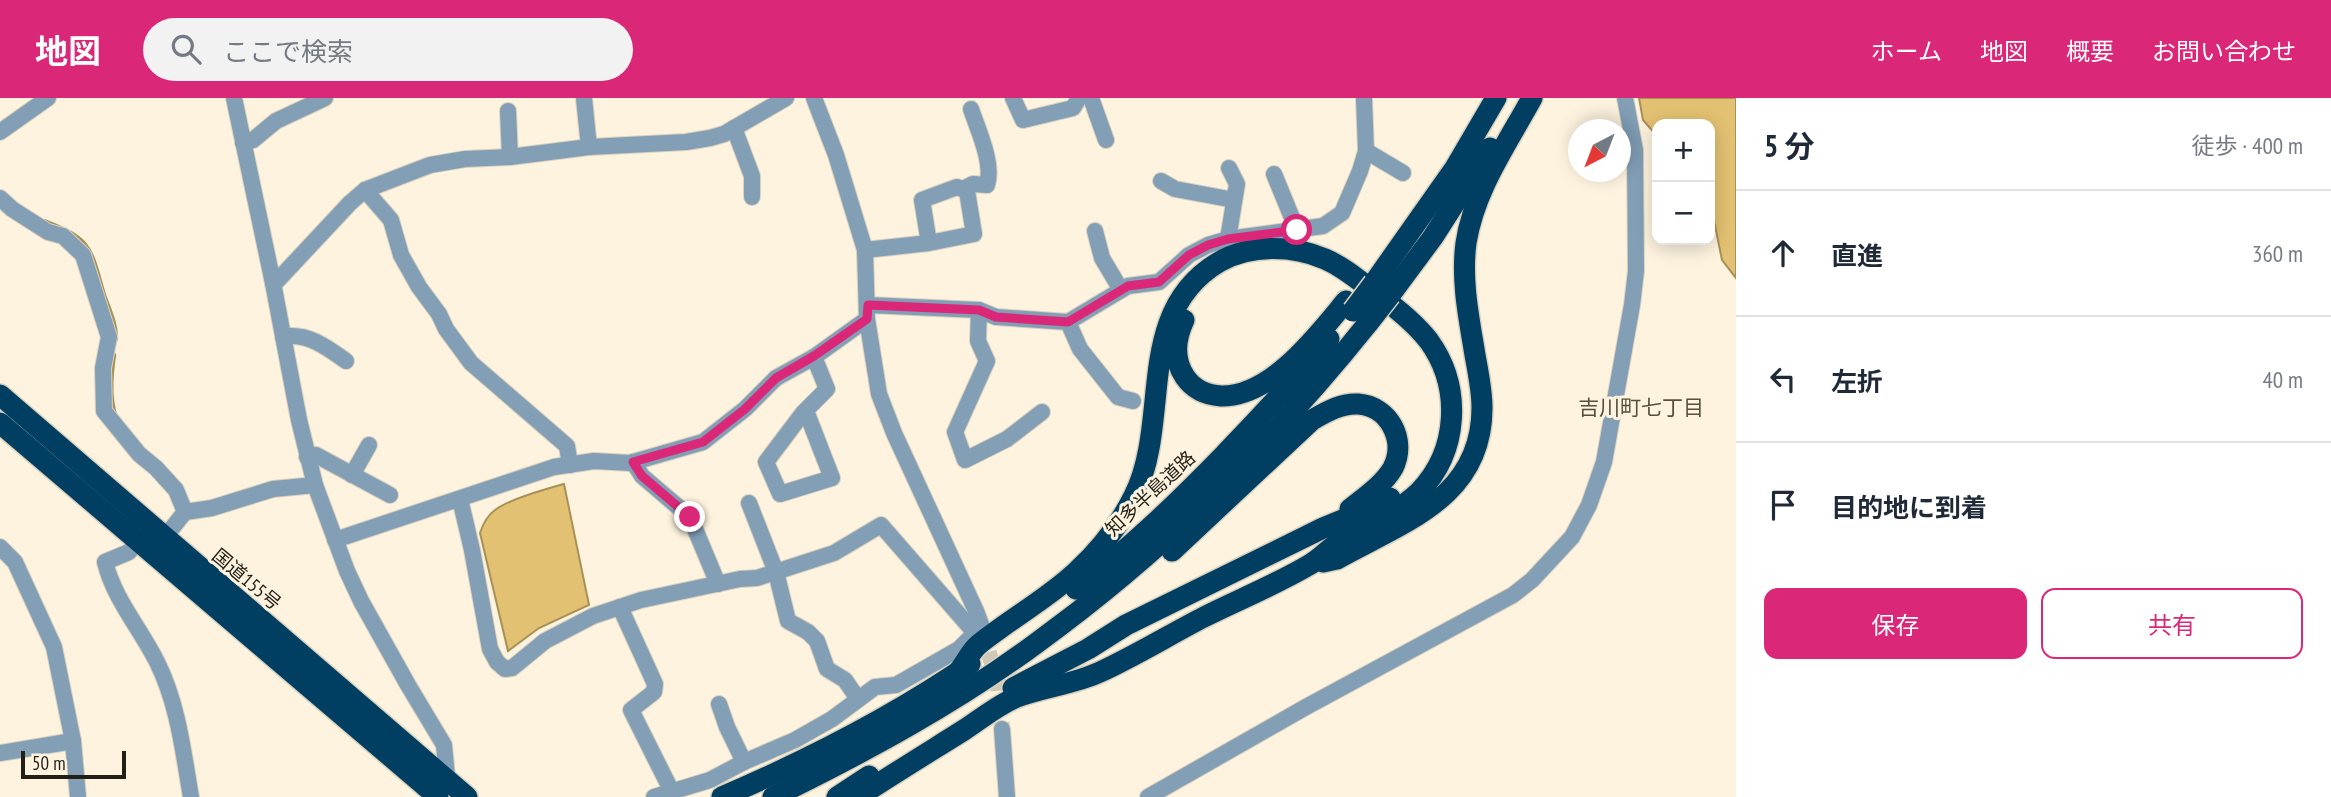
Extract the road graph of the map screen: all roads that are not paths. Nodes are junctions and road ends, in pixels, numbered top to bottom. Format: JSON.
{"nodes":[{"id":1,"x":48,"y":98,"type":"edge"},
{"id":2,"x":234,"y":98,"type":"edge"},
{"id":3,"x":325,"y":98,"type":"edge"},
{"id":4,"x":584,"y":98,"type":"edge"},
{"id":5,"x":786,"y":98,"type":"edge"},
{"id":6,"x":814,"y":98,"type":"edge"},
{"id":7,"x":1013,"y":98,"type":"edge"},
{"id":8,"x":1079,"y":98,"type":"edge"},
{"id":9,"x":1091,"y":98,"type":"edge"},
{"id":10,"x":1364,"y":98,"type":"edge"},
{"id":11,"x":1518,"y":98,"type":"edge"},
{"id":12,"x":1532,"y":98,"type":"edge"},
{"id":13,"x":1625,"y":98,"type":"edge"},
{"id":14,"x":26,"y":104,"type":"edge"},
{"id":15,"x":1492,"y":104,"type":"edge"},
{"id":16,"x":971,"y":109,"type":"dead end"},
{"id":17,"x":509,"y":111,"type":"dead end"},
{"id":18,"x":734,"y":128,"type":"junction"},
{"id":19,"x":0,"y":132,"type":"edge"},
{"id":20,"x":1106,"y":140,"type":"dead end"},
{"id":21,"x":243,"y":143,"type":"junction"},
{"id":22,"x":589,"y":147,"type":"junction"},
{"id":23,"x":1366,"y":151,"type":"junction"},
{"id":24,"x":510,"y":157,"type":"junction"},
{"id":25,"x":1229,"y":168,"type":"dead end"},
{"id":26,"x":1403,"y":173,"type":"dead end"},
{"id":27,"x":1273,"y":174,"type":"dead end"},
{"id":28,"x":1161,"y":181,"type":"dead end"},
{"id":29,"x":962,"y":189,"type":"junction"},
{"id":30,"x":365,"y":190,"type":"junction"},
{"id":31,"x":752,"y":197,"type":"dead end"},
{"id":32,"x":0,"y":198,"type":"edge"},
{"id":33,"x":1234,"y":200,"type":"junction"},
{"id":34,"x":1297,"y":230,"type":"junction"},
{"id":35,"x":1095,"y":231,"type":"dead end"},
{"id":36,"x":1228,"y":239,"type":"junction"},
{"id":37,"x":929,"y":243,"type":"junction"},
{"id":38,"x":865,"y":250,"type":"junction"},
{"id":39,"x":273,"y":283,"type":"junction"},
{"id":40,"x":1376,"y":285,"type":"junction"},
{"id":41,"x":1121,"y":290,"type":"junction"},
{"id":42,"x":979,"y":310,"type":"junction"},
{"id":43,"x":1356,"y":311,"type":"junction"},
{"id":44,"x":868,"y":312,"type":"junction"},
{"id":45,"x":1068,"y":322,"type":"junction"},
{"id":46,"x":283,"y":337,"type":"junction"},
{"id":47,"x":814,"y":356,"type":"junction"},
{"id":48,"x":346,"y":361,"type":"dead end"},
{"id":49,"x":0,"y":396,"type":"edge"},
{"id":50,"x":1133,"y":401,"type":"dead end"},
{"id":51,"x":806,"y":411,"type":"junction"},
{"id":52,"x":1042,"y":412,"type":"dead end"},
{"id":53,"x":0,"y":423,"type":"edge"},
{"id":54,"x":369,"y":445,"type":"dead end"},
{"id":55,"x":307,"y":457,"type":"junction"},
{"id":56,"x":633,"y":462,"type":"junction"},
{"id":57,"x":570,"y":465,"type":"junction"},
{"id":58,"x":352,"y":475,"type":"junction"},
{"id":59,"x":315,"y":485,"type":"junction"},
{"id":60,"x":390,"y":495,"type":"dead end"},
{"id":61,"x":460,"y":499,"type":"junction"},
{"id":62,"x":749,"y":503,"type":"dead end"},
{"id":63,"x":186,"y":512,"type":"junction"},
{"id":64,"x":1322,"y":528,"type":"junction"},
{"id":65,"x":164,"y":538,"type":"junction"},
{"id":66,"x":335,"y":540,"type":"junction"},
{"id":67,"x":138,"y":541,"type":"junction"},
{"id":68,"x":0,"y":547,"type":"edge"},
{"id":69,"x":1312,"y":564,"type":"junction"},
{"id":70,"x":776,"y":572,"type":"junction"},
{"id":71,"x":719,"y":584,"type":"junction"},
{"id":72,"x":620,"y":607,"type":"junction"},
{"id":73,"x":975,"y":633,"type":"junction"},
{"id":74,"x":1013,"y":660,"type":"junction"},
{"id":75,"x":959,"y":671,"type":"junction"},
{"id":76,"x":858,"y":699,"type":"junction"},
{"id":77,"x":719,"y":704,"type":"dead end"},
{"id":78,"x":1002,"y":729,"type":"tunnel mouth"},
{"id":79,"x":72,"y":741,"type":"junction"},
{"id":80,"x":0,"y":752,"type":"edge"},
{"id":81,"x":744,"y":762,"type":"junction"},
{"id":82,"x":444,"y":792,"type":"edge"},
{"id":83,"x":672,"y":792,"type":"junction"},
{"id":84,"x":78,"y":797,"type":"edge"},
{"id":85,"x":191,"y":797,"type":"edge"},
{"id":86,"x":467,"y":797,"type":"edge"},
{"id":87,"x":654,"y":797,"type":"edge"},
{"id":88,"x":722,"y":797,"type":"edge"},
{"id":89,"x":773,"y":797,"type":"edge"},
{"id":90,"x":837,"y":797,"type":"edge"},
{"id":91,"x":858,"y":797,"type":"edge"},
{"id":92,"x":1007,"y":797,"type":"edge"},
{"id":93,"x":1148,"y":797,"type":"edge"}],
"edges":[{"from":1,"to":14,"type":"street"},
{"from":2,"to":21,"type":"street"},
{"from":3,"to":21,"type":"street"},
{"from":4,"to":22,"type":"street"},
{"from":5,"to":18,"type":"street"},
{"from":6,"to":38,"type":"street"},
{"from":7,"to":8,"type":"street"},
{"from":9,"to":20,"type":"street"},
{"from":10,"to":23,"type":"street"},
{"from":11,"to":40,"type":"highway","name":"知多半島道路"},
{"from":12,"to":69,"type":"highway"},
{"from":13,"to":93,"type":"street"},
{"from":14,"to":19,"type":"street"},
{"from":15,"to":40,"type":"highway","name":"知多半島道路"},
{"from":16,"to":29,"type":"street"},
{"from":17,"to":24,"type":"street"},
{"from":18,"to":22,"type":"street"},
{"from":18,"to":31,"type":"street"},
{"from":21,"to":39,"type":"street"},
{"from":22,"to":24,"type":"street"},
{"from":23,"to":26,"type":"street"},
{"from":23,"to":34,"type":"street"},
{"from":24,"to":30,"type":"street"},
{"from":25,"to":33,"type":"street"},
{"from":27,"to":34,"type":"street"},
{"from":28,"to":33,"type":"street"},
{"from":29,"to":37,"type":"street"},
{"from":29,"to":37,"type":"street"},
{"from":30,"to":39,"type":"street"},
{"from":30,"to":57,"type":"street"},
{"from":32,"to":63,"type":"street"},
{"from":33,"to":36,"type":"street"},
{"from":34,"to":36,"type":"street"},
{"from":35,"to":41,"type":"street"},
{"from":36,"to":41,"type":"street"},
{"from":37,"to":38,"type":"street"},
{"from":38,"to":44,"type":"street"},
{"from":39,"to":46,"type":"street"},
{"from":40,"to":43,"type":"highway","name":"知多半島道路","bridge":true},
{"from":40,"to":43,"type":"highway"},
{"from":41,"to":45,"type":"street"},
{"from":42,"to":44,"type":"street"},
{"from":42,"to":45,"type":"street"},
{"from":42,"to":52,"type":"street"},
{"from":43,"to":64,"type":"highway"},
{"from":43,"to":74,"type":"highway","name":"知多半島道路"},
{"from":43,"to":75,"type":"highway","name":"知多半島道路"},
{"from":44,"to":47,"type":"street"},
{"from":44,"to":73,"type":"street"},
{"from":45,"to":50,"type":"street"},
{"from":46,"to":48,"type":"street"},
{"from":46,"to":55,"type":"street"},
{"from":47,"to":51,"type":"street"},
{"from":47,"to":56,"type":"street"},
{"from":49,"to":65,"type":"highway","name":"国道155号"},
{"from":51,"to":51,"type":"street"},
{"from":53,"to":67,"type":"highway","name":"国道155号"},
{"from":54,"to":58,"type":"street"},
{"from":55,"to":58,"type":"street"},
{"from":55,"to":59,"type":"street"},
{"from":56,"to":57,"type":"street"},
{"from":56,"to":71,"type":"street"},
{"from":57,"to":61,"type":"street"},
{"from":58,"to":60,"type":"street"},
{"from":59,"to":63,"type":"street"},
{"from":59,"to":66,"type":"street"},
{"from":61,"to":66,"type":"street"},
{"from":61,"to":72,"type":"street"},
{"from":62,"to":70,"type":"street"},
{"from":63,"to":65,"type":"street"},
{"from":64,"to":74,"type":"highway"},
{"from":64,"to":90,"type":"highway"},
{"from":65,"to":82,"type":"highway","name":"国道155号"},
{"from":66,"to":82,"type":"street"},
{"from":67,"to":82,"type":"highway","name":"国道155号"},
{"from":67,"to":85,"type":"street"},
{"from":68,"to":79,"type":"street"},
{"from":69,"to":75,"type":"highway"},
{"from":69,"to":91,"type":"highway"},
{"from":70,"to":71,"type":"street"},
{"from":70,"to":73,"type":"street"},
{"from":70,"to":76,"type":"street"},
{"from":71,"to":72,"type":"street"},
{"from":72,"to":83,"type":"street"},
{"from":73,"to":76,"type":"street"},
{"from":74,"to":89,"type":"highway","name":"知多半島道路"},
{"from":75,"to":88,"type":"highway","name":"知多半島道路"},
{"from":76,"to":81,"type":"street"},
{"from":77,"to":81,"type":"street"},
{"from":78,"to":92,"type":"street"},
{"from":79,"to":80,"type":"street"},
{"from":79,"to":84,"type":"street"},
{"from":81,"to":83,"type":"street"},
{"from":82,"to":86,"type":"highway","name":"国道155号"},
{"from":83,"to":87,"type":"street"}]}
